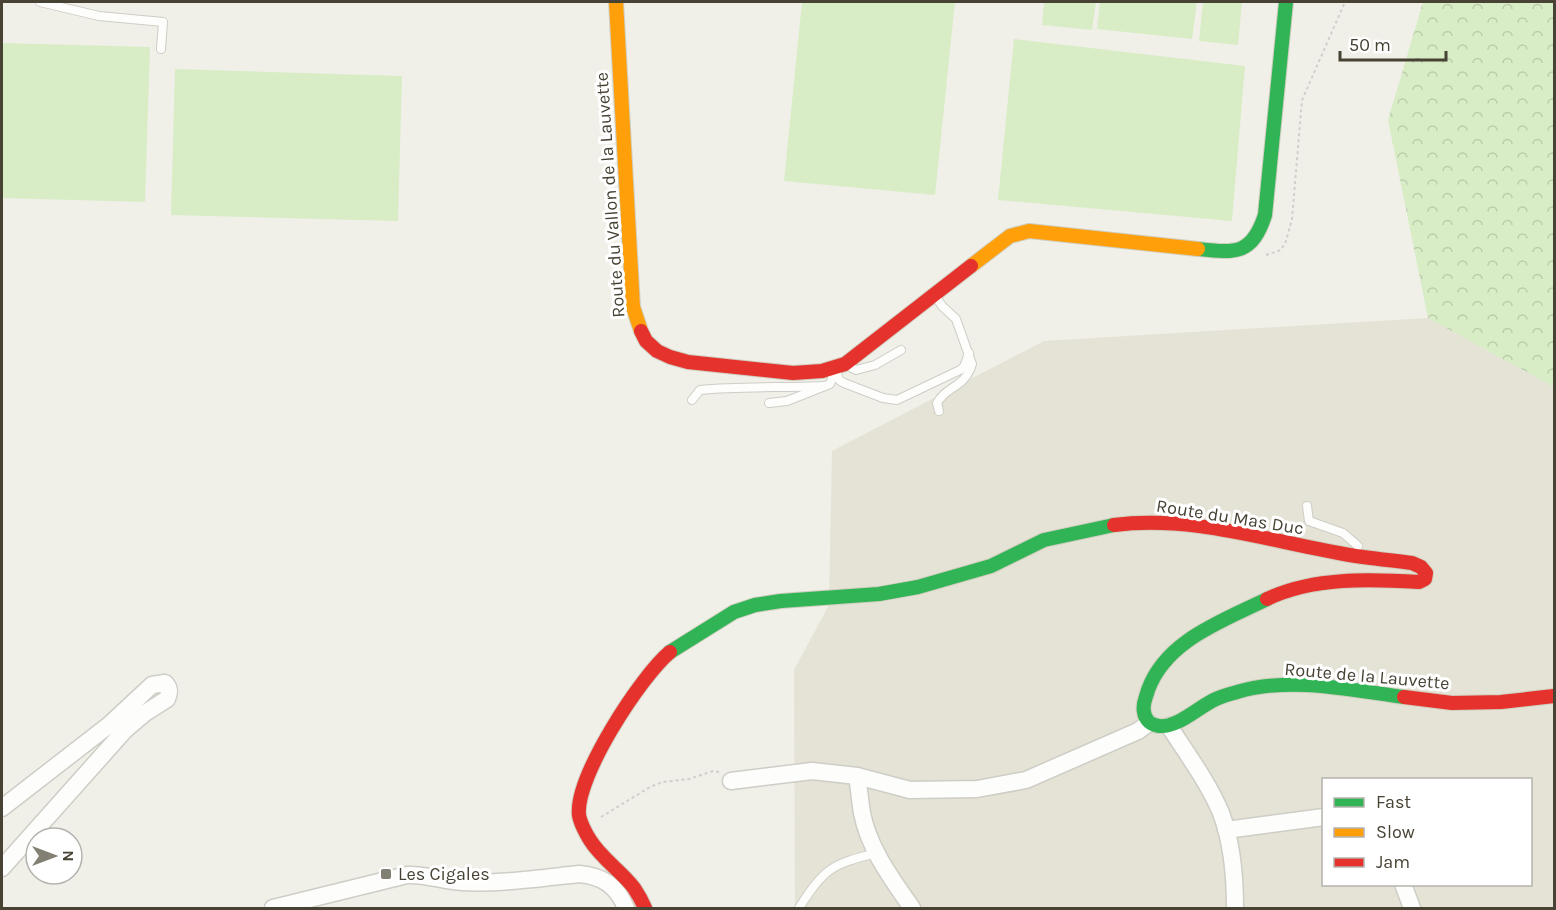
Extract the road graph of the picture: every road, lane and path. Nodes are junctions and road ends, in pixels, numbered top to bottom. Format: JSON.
{"nodes":[{"id":1,"x":40,"y":2,"type":"edge"},
{"id":2,"x":616,"y":2,"type":"edge"},
{"id":3,"x":1286,"y":2,"type":"edge"},
{"id":4,"x":1345,"y":2,"type":"edge"},
{"id":5,"x":161,"y":49,"type":"dead end"},
{"id":6,"x":1249,"y":245,"type":"junction"},
{"id":7,"x":935,"y":295,"type":"junction"},
{"id":8,"x":901,"y":350,"type":"dead end"},
{"id":9,"x":969,"y":352,"type":"junction"},
{"id":10,"x":837,"y":366,"type":"junction"},
{"id":11,"x":825,"y":386,"type":"junction"},
{"id":12,"x":692,"y":400,"type":"dead end"},
{"id":13,"x":769,"y":403,"type":"dead end"},
{"id":14,"x":939,"y":411,"type":"dead end"},
{"id":15,"x":1307,"y":506,"type":"dead end"},
{"id":16,"x":1228,"y":521,"type":"dead end"},
{"id":17,"x":1210,"y":528,"type":"junction"},
{"id":18,"x":1342,"y":543,"type":"dead end"},
{"id":19,"x":1358,"y":546,"type":"junction"},
{"id":20,"x":1393,"y":561,"type":"junction"},
{"id":21,"x":1554,"y":696,"type":"edge"},
{"id":22,"x":1149,"y":723,"type":"junction"},
{"id":23,"x":1169,"y":726,"type":"junction"},
{"id":24,"x":857,"y":776,"type":"junction"},
{"id":25,"x":731,"y":781,"type":"joint"},
{"id":26,"x":2,"y":808,"type":"edge"},
{"id":27,"x":1322,"y":817,"type":"edge"},
{"id":28,"x":598,"y":818,"type":"dead end"},
{"id":29,"x":1226,"y":830,"type":"junction"},
{"id":30,"x":877,"y":853,"type":"junction"},
{"id":31,"x":2,"y":868,"type":"edge"},
{"id":32,"x":1403,"y":886,"type":"edge"},
{"id":33,"x":273,"y":909,"type":"edge"},
{"id":34,"x":626,"y":909,"type":"edge"},
{"id":35,"x":645,"y":909,"type":"edge"},
{"id":36,"x":799,"y":909,"type":"edge"},
{"id":37,"x":912,"y":909,"type":"edge"},
{"id":38,"x":1235,"y":909,"type":"edge"},
{"id":39,"x":1412,"y":909,"type":"edge"}],
"edges":[{"from":1,"to":5,"type":"lane"},
{"from":2,"to":10,"type":"street","name":"Route du Vallon de la Lauvette"},
{"from":3,"to":6,"type":"street"},
{"from":4,"to":6,"type":"path"},
{"from":6,"to":7,"type":"street"},
{"from":7,"to":9,"type":"lane"},
{"from":7,"to":10,"type":"street"},
{"from":8,"to":10,"type":"lane"},
{"from":9,"to":10,"type":"lane"},
{"from":9,"to":14,"type":"lane"},
{"from":10,"to":11,"type":"lane"},
{"from":11,"to":12,"type":"lane"},
{"from":11,"to":13,"type":"lane"},
{"from":15,"to":19,"type":"lane"},
{"from":16,"to":17,"type":"lane"},
{"from":17,"to":20,"type":"street","name":"Route du Mas Duc"},
{"from":17,"to":35,"type":"street","name":"Route du Mas Duc"},
{"from":18,"to":19,"type":"lane"},
{"from":19,"to":20,"type":"lane"},
{"from":20,"to":22,"type":"street","name":"Route du Mas Duc"},
{"from":21,"to":23,"type":"street","name":"Route de la Lauvette"},
{"from":22,"to":23,"type":"street"},
{"from":22,"to":24,"type":"street"},
{"from":23,"to":29,"type":"street"},
{"from":24,"to":25,"type":"street"},
{"from":24,"to":30,"type":"street"},
{"from":25,"to":28,"type":"path"},
{"from":26,"to":31,"type":"street"},
{"from":27,"to":29,"type":"street"},
{"from":29,"to":38,"type":"street"},
{"from":30,"to":36,"type":"lane"},
{"from":30,"to":37,"type":"street"},
{"from":32,"to":39,"type":"street"},
{"from":33,"to":34,"type":"street"}]}
